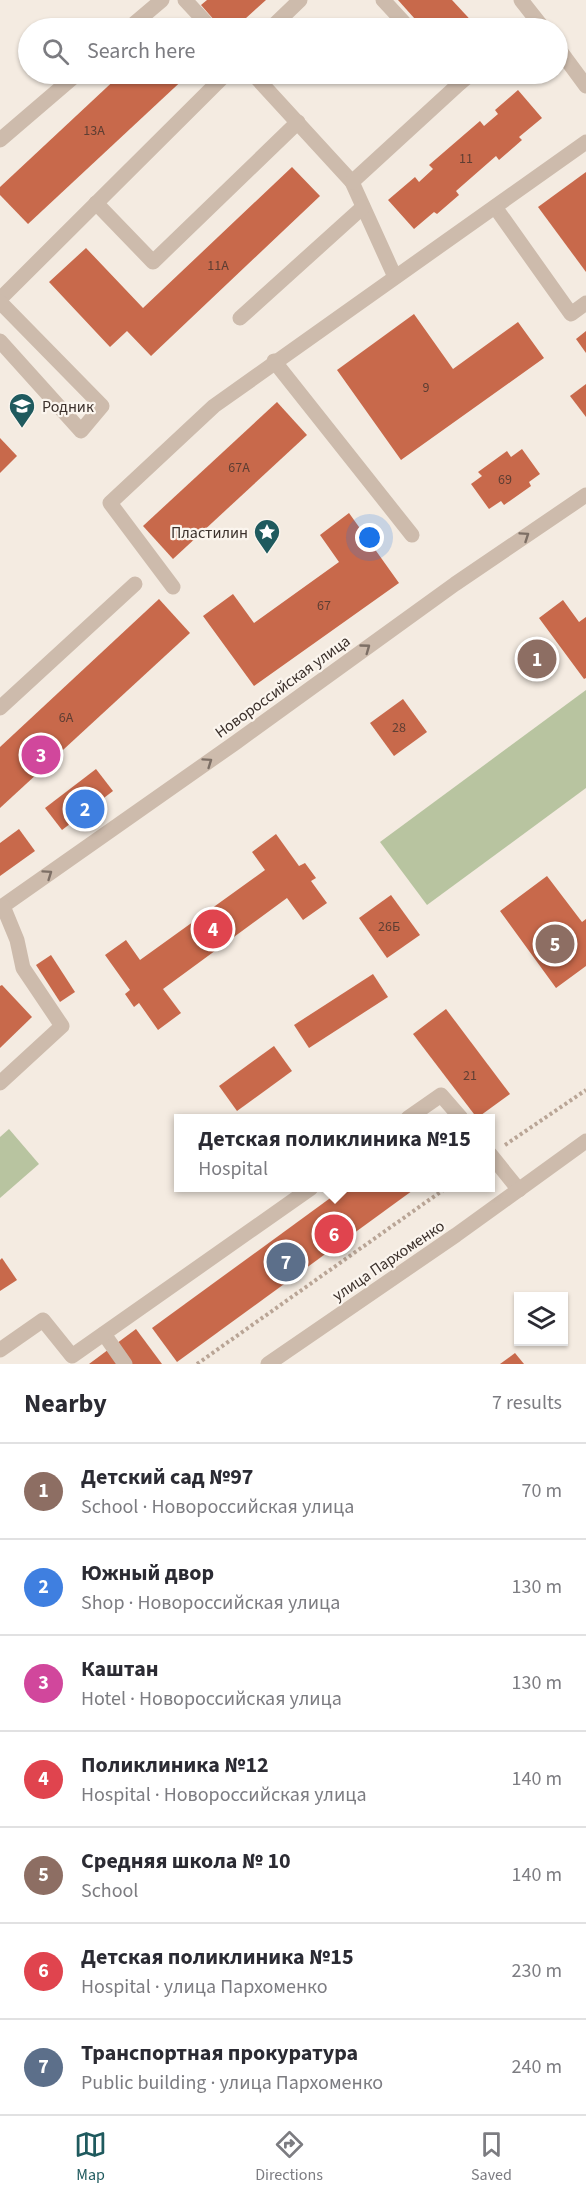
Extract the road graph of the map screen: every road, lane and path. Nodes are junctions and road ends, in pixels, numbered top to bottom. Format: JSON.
{"nodes":[{"id":1,"x":162,"y":0,"type":"edge"},
{"id":2,"x":185,"y":0,"type":"edge"},
{"id":3,"x":300,"y":0,"type":"edge"},
{"id":4,"x":383,"y":0,"type":"edge"},
{"id":5,"x":521,"y":0,"type":"edge"},
{"id":6,"x":141,"y":18,"type":"edge"},
{"id":7,"x":202,"y":18,"type":"edge"},
{"id":8,"x":281,"y":18,"type":"edge"},
{"id":9,"x":400,"y":18,"type":"edge"},
{"id":10,"x":530,"y":18,"type":"edge"},
{"id":11,"x":568,"y":62,"type":"edge"},
{"id":12,"x":65,"y":84,"type":"edge"},
{"id":13,"x":216,"y":84,"type":"edge"},
{"id":14,"x":262,"y":84,"type":"edge"},
{"id":15,"x":454,"y":84,"type":"edge"},
{"id":16,"x":586,"y":86,"type":"edge"},
{"id":17,"x":298,"y":122,"type":"junction"},
{"id":18,"x":0,"y":140,"type":"edge"},
{"id":19,"x":586,"y":142,"type":"edge"},
{"id":20,"x":352,"y":182,"type":"junction"},
{"id":21,"x":96,"y":203,"type":"junction"},
{"id":22,"x":363,"y":207,"type":"junction"},
{"id":23,"x":495,"y":207,"type":"junction"},
{"id":24,"x":395,"y":277,"type":"junction"},
{"id":25,"x":0,"y":300,"type":"edge"},
{"id":26,"x":586,"y":303,"type":"edge"},
{"id":27,"x":240,"y":318,"type":"dead end"},
{"id":28,"x":0,"y":341,"type":"edge"},
{"id":29,"x":274,"y":361,"type":"junction"},
{"id":30,"x":586,"y":495,"type":"edge"},
{"id":31,"x":412,"y":535,"type":"dead end"},
{"id":32,"x":135,"y":584,"type":"dead end"},
{"id":33,"x":173,"y":587,"type":"dead end"},
{"id":34,"x":0,"y":708,"type":"edge"},
{"id":35,"x":2,"y":907,"type":"edge"},
{"id":36,"x":0,"y":1083,"type":"edge"},
{"id":37,"x":586,"y":1090,"type":"edge"},
{"id":38,"x":415,"y":1114,"type":"edge"},
{"id":39,"x":457,"y":1114,"type":"edge"},
{"id":40,"x":586,"y":1141,"type":"edge"},
{"id":41,"x":495,"y":1152,"type":"edge"},
{"id":42,"x":495,"y":1161,"type":"edge"},
{"id":43,"x":519,"y":1190,"type":"junction"},
{"id":44,"x":305,"y":1192,"type":"edge"},
{"id":45,"x":440,"y":1192,"type":"edge"},
{"id":46,"x":430,"y":1253,"type":"junction"},
{"id":47,"x":440,"y":1266,"type":"dead end"},
{"id":48,"x":104,"y":1334,"type":"junction"},
{"id":49,"x":0,"y":1350,"type":"edge"},
{"id":50,"x":124,"y":1364,"type":"edge"},
{"id":51,"x":197,"y":1364,"type":"edge"},
{"id":52,"x":268,"y":1364,"type":"edge"}],
"edges":[{"from":1,"to":6,"type":"street"},
{"from":2,"to":7,"type":"street"},
{"from":3,"to":8,"type":"street"},
{"from":4,"to":9,"type":"street"},
{"from":5,"to":10,"type":"street"},
{"from":11,"to":16,"type":"street"},
{"from":12,"to":18,"type":"street"},
{"from":13,"to":21,"type":"street"},
{"from":14,"to":17,"type":"street"},
{"from":15,"to":20,"type":"street"},
{"from":17,"to":20,"type":"street"},
{"from":17,"to":21,"type":"street"},
{"from":19,"to":23,"type":"street"},
{"from":20,"to":22,"type":"street"},
{"from":21,"to":25,"type":"street"},
{"from":22,"to":24,"type":"street"},
{"from":22,"to":27,"type":"street"},
{"from":23,"to":24,"type":"street"},
{"from":23,"to":26,"type":"street"},
{"from":24,"to":29,"type":"street"},
{"from":25,"to":28,"type":"street"},
{"from":29,"to":31,"type":"street"},
{"from":29,"to":33,"type":"street"},
{"from":35,"to":30,"type":"street","name":"Новороссийская улица","one_way":true},
{"from":32,"to":34,"type":"street"},
{"from":35,"to":36,"type":"street"},
{"from":37,"to":41,"type":"path"},
{"from":38,"to":39,"type":"street"},
{"from":40,"to":43,"type":"street","name":"улица Пархоменко"},
{"from":42,"to":43,"type":"street"},
{"from":43,"to":46,"type":"street","name":"улица Пархоменко"},
{"from":44,"to":48,"type":"street"},
{"from":45,"to":51,"type":"path"},
{"from":46,"to":47,"type":"street"},
{"from":46,"to":52,"type":"street","name":"улица Пархоменко"},
{"from":48,"to":49,"type":"street"},
{"from":48,"to":50,"type":"street"}]}
